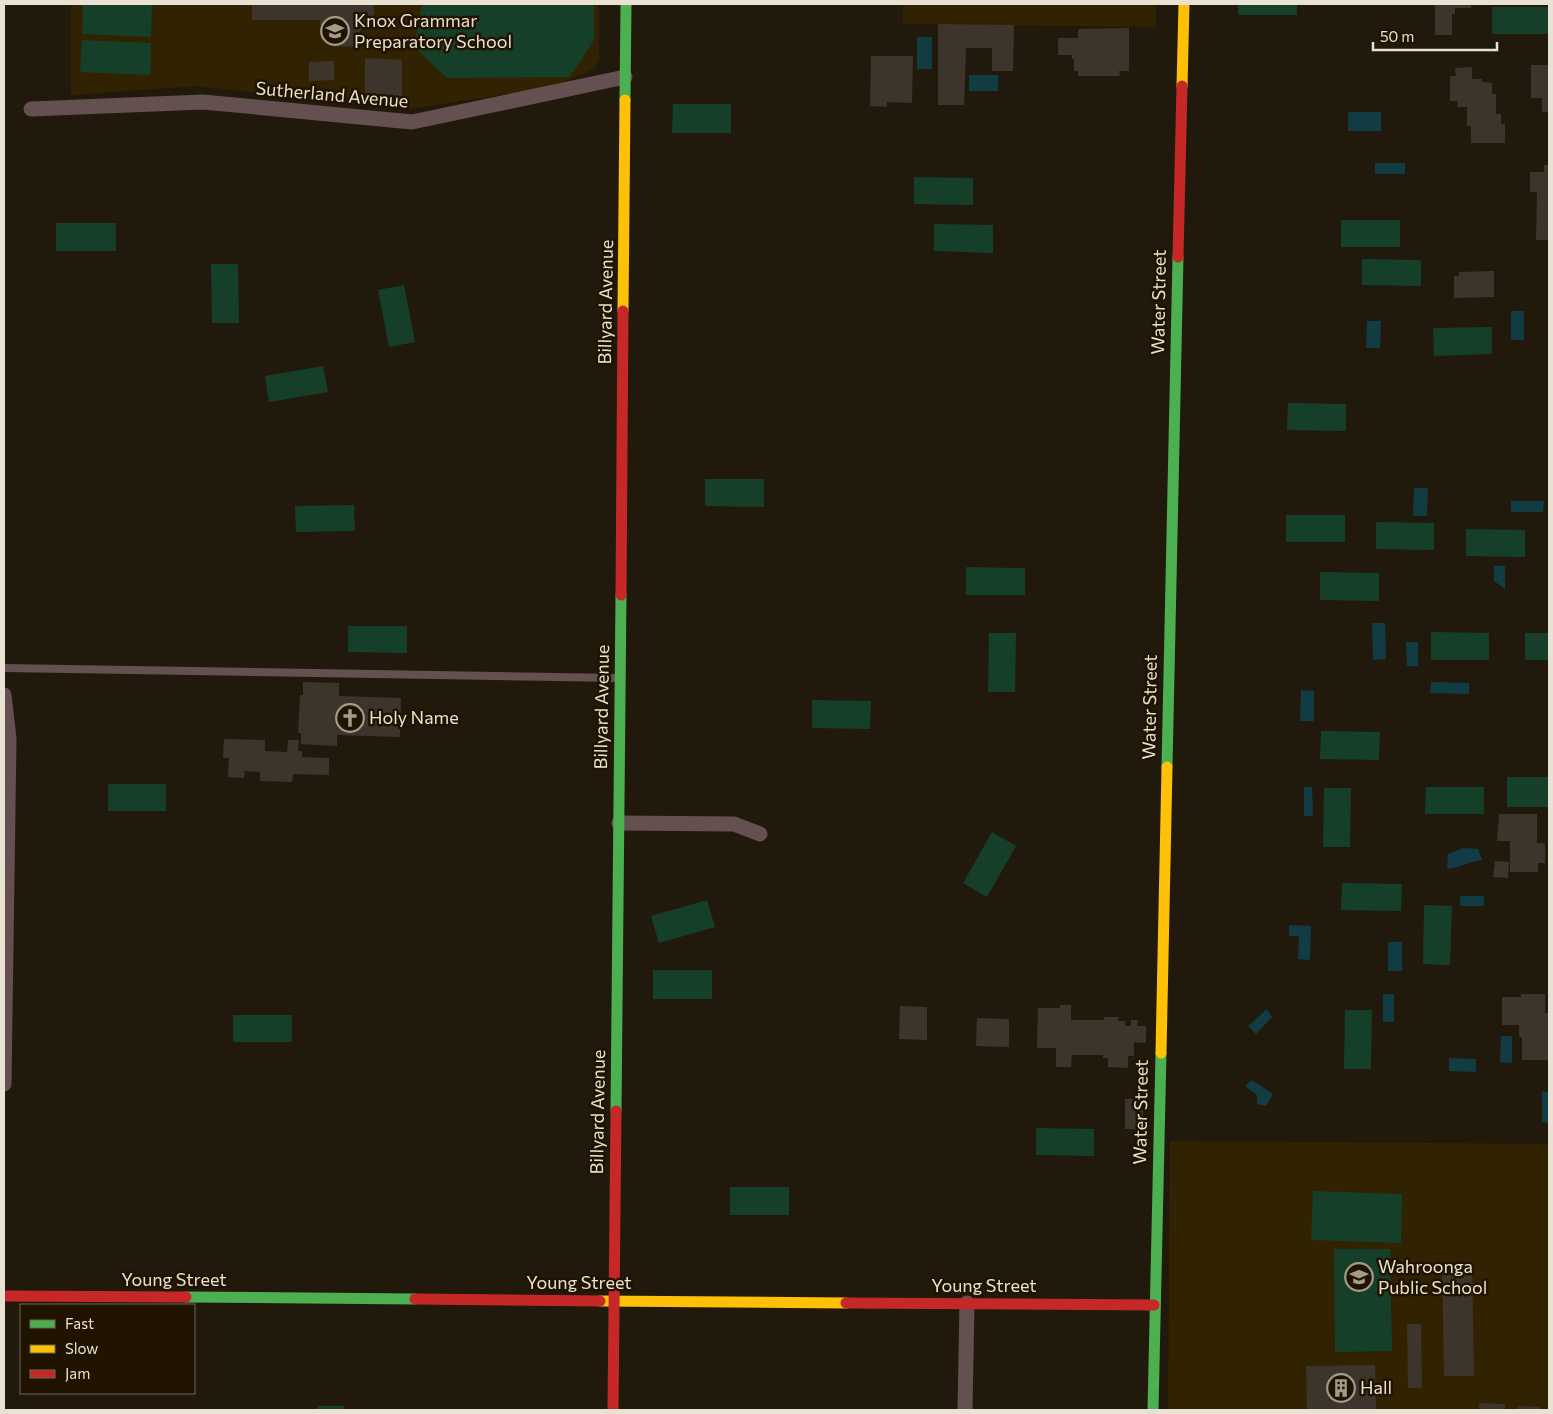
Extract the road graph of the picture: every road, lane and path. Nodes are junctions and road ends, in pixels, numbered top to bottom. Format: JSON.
{"nodes":[{"id":1,"x":626,"y":4,"type":"edge"},
{"id":2,"x":1184,"y":4,"type":"edge"},
{"id":3,"x":625,"y":77,"type":"junction"},
{"id":4,"x":32,"y":109,"type":"dead end"},
{"id":5,"x":4,"y":668,"type":"edge"},
{"id":6,"x":620,"y":678,"type":"junction"},
{"id":7,"x":4,"y":695,"type":"edge"},
{"id":8,"x":618,"y":823,"type":"junction"},
{"id":9,"x":760,"y":834,"type":"dead end"},
{"id":10,"x":4,"y":1084,"type":"edge"},
{"id":11,"x":4,"y":1296,"type":"edge"},
{"id":12,"x":614,"y":1300,"type":"junction"},
{"id":13,"x":967,"y":1303,"type":"junction"},
{"id":14,"x":1154,"y":1304,"type":"junction"},
{"id":15,"x":613,"y":1410,"type":"edge"},
{"id":16,"x":966,"y":1410,"type":"edge"},
{"id":17,"x":1153,"y":1410,"type":"edge"}],
"edges":[{"from":1,"to":3,"type":"street","name":"Billyard Avenue"},
{"from":2,"to":14,"type":"street","name":"Water Street"},
{"from":3,"to":4,"type":"street","name":"Sutherland Avenue"},
{"from":3,"to":6,"type":"street","name":"Billyard Avenue"},
{"from":5,"to":6,"type":"lane"},
{"from":6,"to":8,"type":"street","name":"Billyard Avenue"},
{"from":7,"to":10,"type":"street"},
{"from":8,"to":9,"type":"street"},
{"from":8,"to":12,"type":"street","name":"Billyard Avenue"},
{"from":11,"to":12,"type":"street","name":"Young Street"},
{"from":12,"to":13,"type":"street","name":"Young Street"},
{"from":12,"to":15,"type":"street","name":"Billyard Avenue"},
{"from":13,"to":14,"type":"street","name":"Young Street"},
{"from":13,"to":16,"type":"street"},
{"from":14,"to":17,"type":"street","name":"Water Street"}]}
